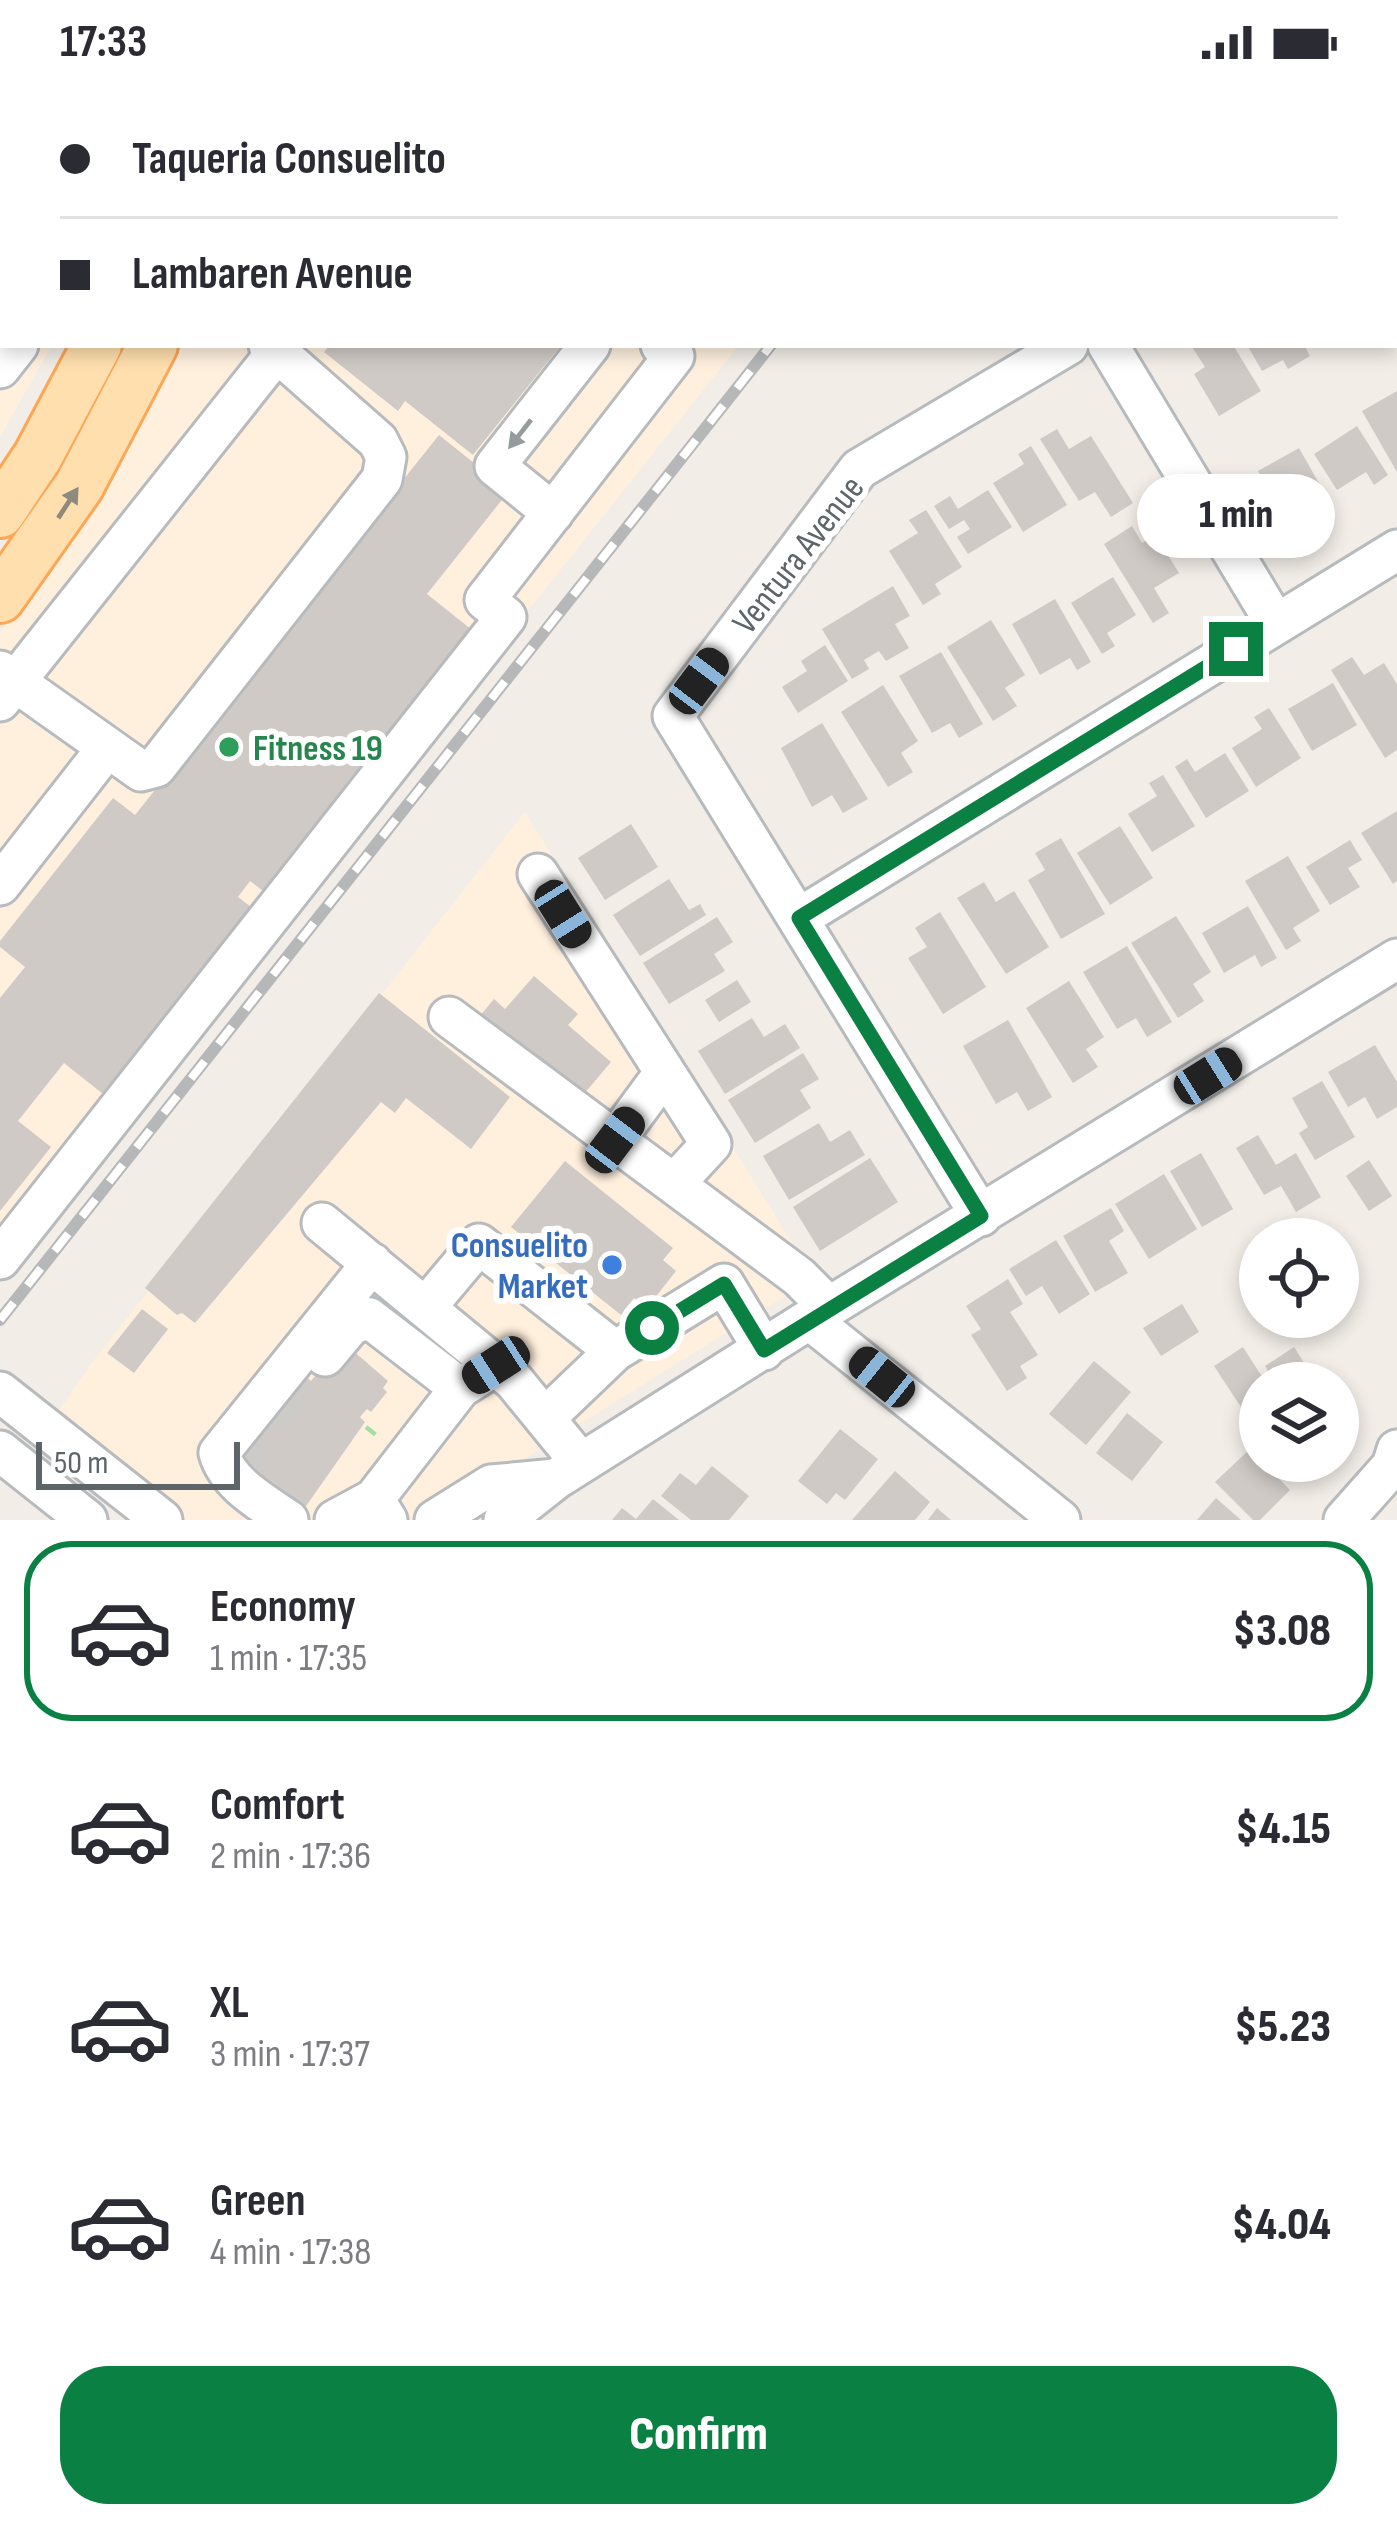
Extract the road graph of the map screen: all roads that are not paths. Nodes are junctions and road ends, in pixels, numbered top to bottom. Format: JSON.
{"nodes":[{"id":1,"x":95,"y":348,"type":"edge"},
{"id":2,"x":151,"y":348,"type":"edge"},
{"id":3,"x":273,"y":348,"type":"edge"},
{"id":4,"x":588,"y":348,"type":"edge"},
{"id":5,"x":665,"y":348,"type":"edge"},
{"id":6,"x":1063,"y":348,"type":"edge"},
{"id":7,"x":1110,"y":348,"type":"edge"},
{"id":8,"x":0,"y":513,"type":"edge"},
{"id":9,"x":553,"y":513,"type":"junction"},
{"id":10,"x":1394,"y":560,"type":"edge"},
{"id":11,"x":0,"y":598,"type":"edge"},
{"id":12,"x":1276,"y":624,"type":"junction"},
{"id":13,"x":5,"y":685,"type":"edge"},
{"id":14,"x":107,"y":748,"type":"junction"},
{"id":15,"x":538,"y":874,"type":"dead end"},
{"id":16,"x":0,"y":886,"type":"edge"},
{"id":17,"x":799,"y":918,"type":"junction"},
{"id":18,"x":1397,"y":958,"type":"edge"},
{"id":19,"x":449,"y":1017,"type":"dead end"},
{"id":20,"x":665,"y":1072,"type":"junction"},
{"id":21,"x":615,"y":1140,"type":"junction"},
{"id":22,"x":674,"y":1184,"type":"junction"},
{"id":23,"x":981,"y":1216,"type":"junction"},
{"id":24,"x":322,"y":1223,"type":"dead end"},
{"id":25,"x":0,"y":1259,"type":"edge"},
{"id":26,"x":373,"y":1263,"type":"junction"},
{"id":27,"x":426,"y":1307,"type":"junction"},
{"id":28,"x":819,"y":1313,"type":"junction"},
{"id":29,"x":764,"y":1350,"type":"junction"},
{"id":30,"x":615,"y":1351,"type":"junction"},
{"id":31,"x":307,"y":1377,"type":"tunnel mouth"},
{"id":32,"x":477,"y":1378,"type":"junction"},
{"id":33,"x":0,"y":1392,"type":"edge"},
{"id":34,"x":546,"y":1417,"type":"junction"},
{"id":35,"x":1397,"y":1450,"type":"edge"},
{"id":36,"x":0,"y":1451,"type":"edge"},
{"id":37,"x":568,"y":1471,"type":"junction"},
{"id":38,"x":381,"y":1509,"type":"edge"},
{"id":39,"x":1349,"y":1513,"type":"edge"},
{"id":40,"x":336,"y":1519,"type":"edge"},
{"id":41,"x":87,"y":1520,"type":"edge"},
{"id":42,"x":161,"y":1520,"type":"edge"},
{"id":43,"x":288,"y":1520,"type":"edge"},
{"id":44,"x":436,"y":1520,"type":"edge"},
{"id":45,"x":504,"y":1520,"type":"edge"},
{"id":46,"x":1060,"y":1520,"type":"edge"}],
"edges":[{"from":1,"to":8,"type":"main road"},
{"from":11,"to":2,"type":"main road","one_way":true},
{"from":3,"to":13,"type":"street"},
{"from":3,"to":14,"type":"street"},
{"from":4,"to":9,"type":"street","one_way":true},
{"from":5,"to":9,"type":"street"},
{"from":6,"to":17,"type":"street","name":"Ventura Avenue"},
{"from":7,"to":12,"type":"street"},
{"from":9,"to":25,"type":"street"},
{"from":10,"to":12,"type":"street"},
{"from":12,"to":17,"type":"street"},
{"from":13,"to":14,"type":"street"},
{"from":14,"to":16,"type":"street"},
{"from":15,"to":20,"type":"street"},
{"from":17,"to":23,"type":"street"},
{"from":18,"to":23,"type":"street"},
{"from":19,"to":21,"type":"street"},
{"from":20,"to":21,"type":"street"},
{"from":20,"to":22,"type":"street"},
{"from":21,"to":22,"type":"street"},
{"from":22,"to":28,"type":"street"},
{"from":23,"to":28,"type":"street"},
{"from":24,"to":26,"type":"street"},
{"from":26,"to":27,"type":"street"},
{"from":26,"to":43,"type":"street"},
{"from":27,"to":30,"type":"street"},
{"from":27,"to":32,"type":"street"},
{"from":28,"to":29,"type":"street"},
{"from":28,"to":46,"type":"street"},
{"from":29,"to":30,"type":"street"},
{"from":29,"to":37,"type":"street"},
{"from":30,"to":34,"type":"street"},
{"from":31,"to":32,"type":"street"},
{"from":32,"to":34,"type":"street"},
{"from":32,"to":38,"type":"street"},
{"from":33,"to":42,"type":"street"},
{"from":34,"to":37,"type":"street"},
{"from":35,"to":39,"type":"street"},
{"from":36,"to":41,"type":"street"},
{"from":37,"to":44,"type":"street"},
{"from":37,"to":45,"type":"street"},
{"from":38,"to":40,"type":"street"}]}
